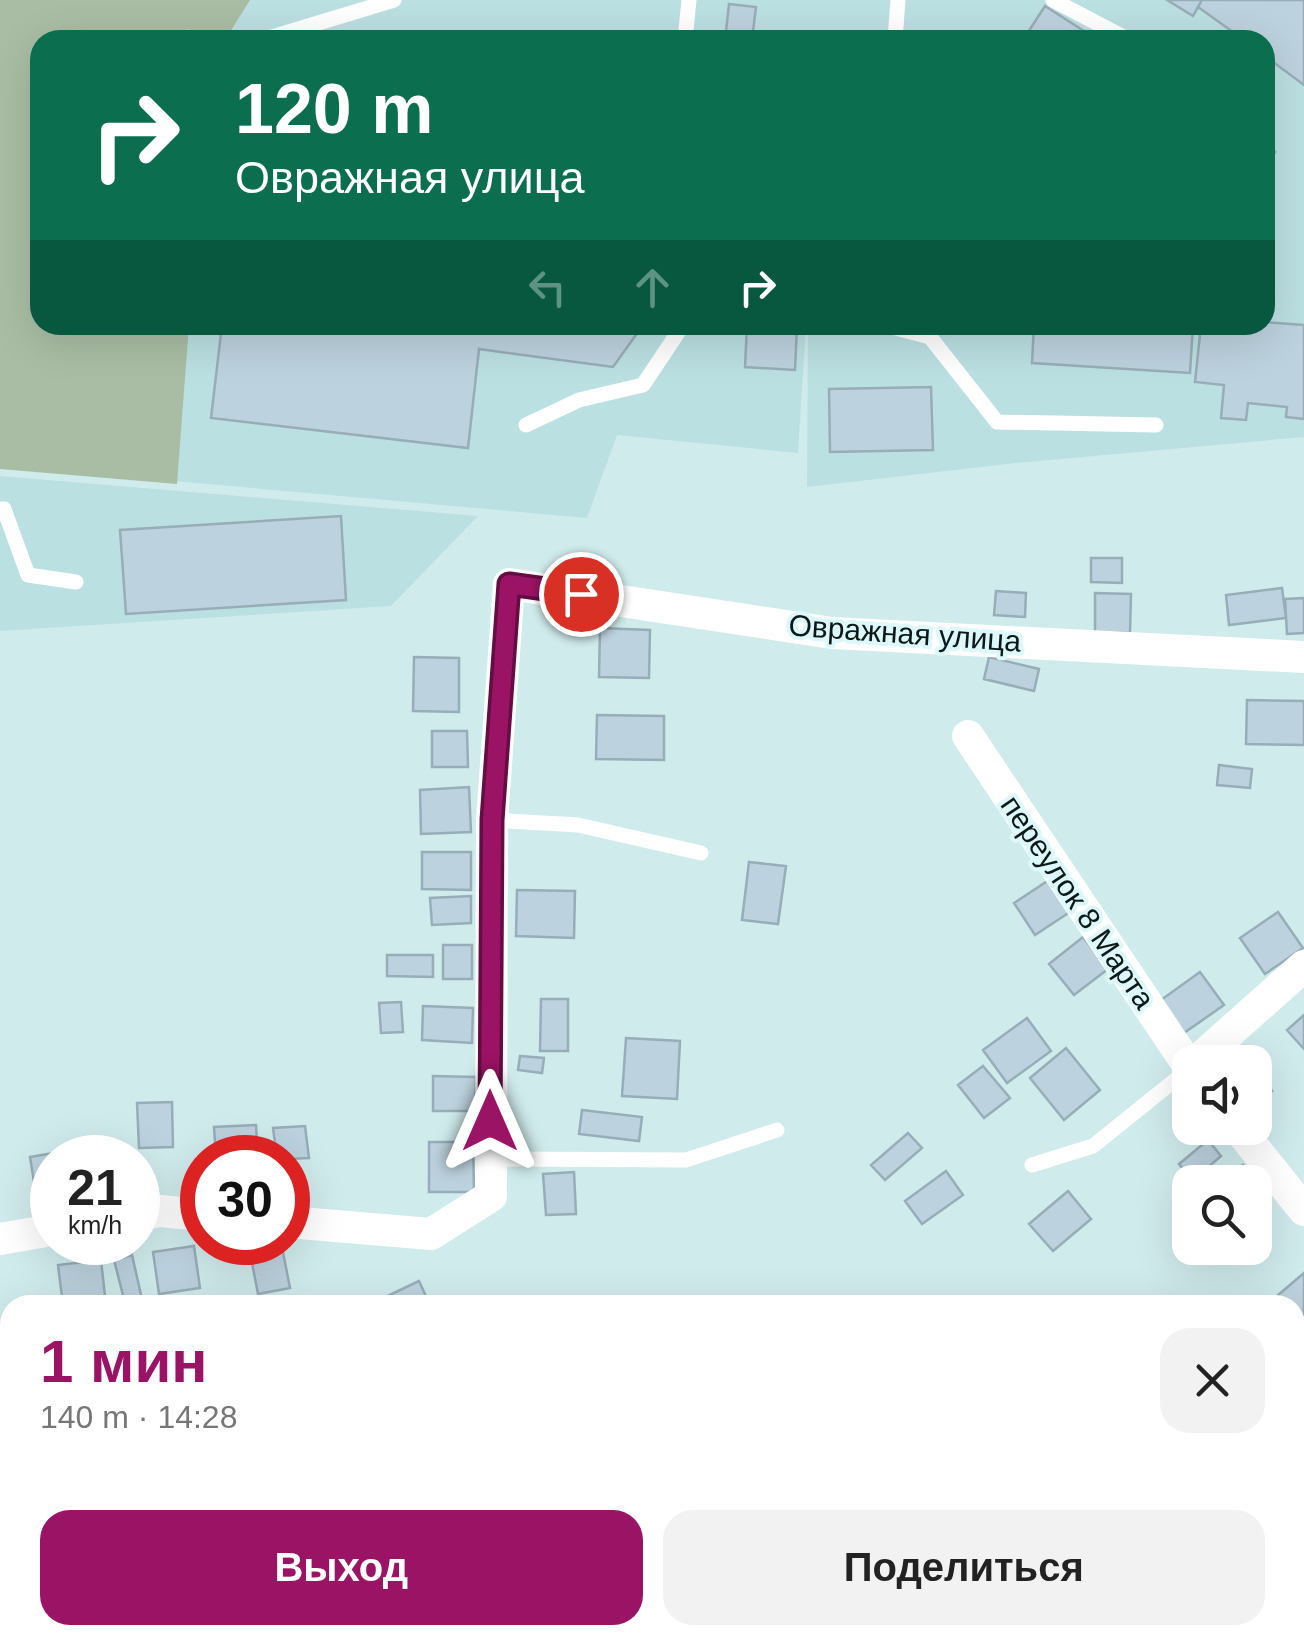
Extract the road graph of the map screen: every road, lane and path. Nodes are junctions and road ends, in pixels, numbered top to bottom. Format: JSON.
{"nodes":[{"id":1,"x":394,"y":0,"type":"edge"},
{"id":2,"x":689,"y":0,"type":"edge"},
{"id":3,"x":898,"y":0,"type":"edge"},
{"id":4,"x":1053,"y":0,"type":"edge"},
{"id":5,"x":295,"y":30,"type":"edge"},
{"id":6,"x":686,"y":30,"type":"edge"},
{"id":7,"x":896,"y":30,"type":"edge"},
{"id":8,"x":1110,"y":30,"type":"edge"},
{"id":9,"x":676,"y":335,"type":"edge"},
{"id":10,"x":922,"y":335,"type":"edge"},
{"id":11,"x":526,"y":425,"type":"dead end"},
{"id":12,"x":1156,"y":425,"type":"dead end"},
{"id":13,"x":0,"y":509,"type":"edge"},
{"id":14,"x":76,"y":582,"type":"dead end"},
{"id":15,"x":1304,"y":657,"type":"edge"},
{"id":16,"x":968,"y":736,"type":"dead end"},
{"id":17,"x":492,"y":820,"type":"junction"},
{"id":18,"x":701,"y":853,"type":"dead end"},
{"id":19,"x":1304,"y":966,"type":"edge"},
{"id":20,"x":1175,"y":1045,"type":"edge"},
{"id":21,"x":1215,"y":1045,"type":"edge"},
{"id":22,"x":1172,"y":1082,"type":"edge"},
{"id":23,"x":777,"y":1130,"type":"dead end"},
{"id":24,"x":1252,"y":1145,"type":"edge"},
{"id":25,"x":490,"y":1159,"type":"junction"},
{"id":26,"x":1032,"y":1165,"type":"dead end"},
{"id":27,"x":1304,"y":1210,"type":"edge"},
{"id":28,"x":310,"y":1224,"type":"edge"},
{"id":29,"x":30,"y":1234,"type":"edge"},
{"id":30,"x":0,"y":1239,"type":"edge"}],
"edges":[{"from":1,"to":5,"type":"lane"},
{"from":2,"to":6,"type":"lane"},
{"from":3,"to":7,"type":"lane"},
{"from":4,"to":8,"type":"lane"},
{"from":9,"to":11,"type":"lane"},
{"from":10,"to":12,"type":"lane"},
{"from":13,"to":14,"type":"lane"},
{"from":15,"to":17,"type":"street","name":"Овражная улица"},
{"from":16,"to":20,"type":"street","name":"переулок 8 Марта"},
{"from":17,"to":18,"type":"lane"},
{"from":17,"to":25,"type":"street"},
{"from":19,"to":21,"type":"street"},
{"from":22,"to":26,"type":"lane"},
{"from":23,"to":25,"type":"lane"},
{"from":24,"to":27,"type":"street"},
{"from":25,"to":28,"type":"street"},
{"from":29,"to":30,"type":"street"}]}
